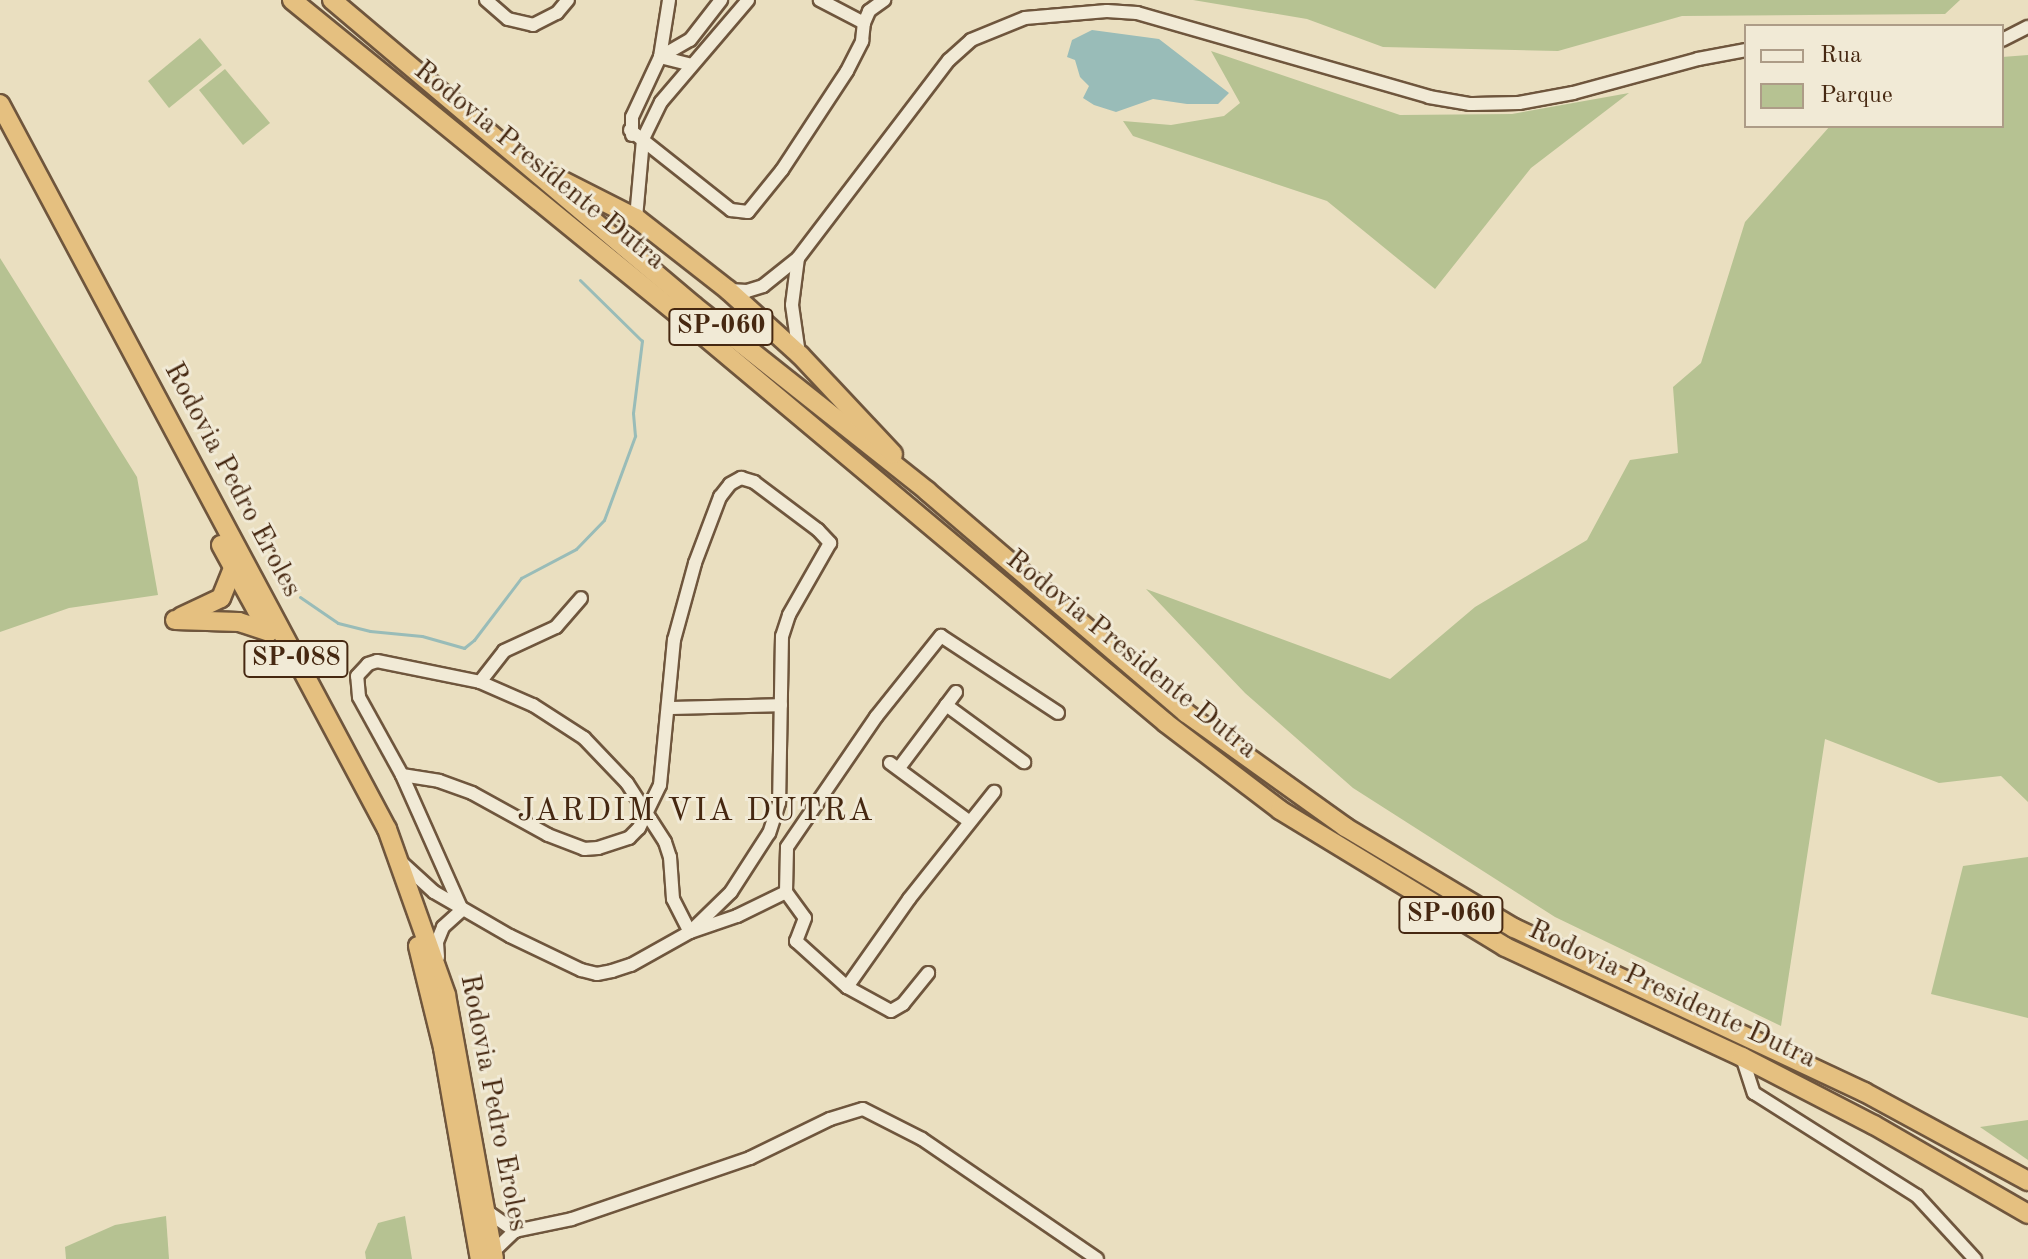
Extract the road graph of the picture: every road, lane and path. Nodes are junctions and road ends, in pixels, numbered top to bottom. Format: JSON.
{"nodes":[{"id":1,"x":292,"y":0,"type":"edge"},
{"id":2,"x":332,"y":0,"type":"edge"},
{"id":3,"x":486,"y":0,"type":"edge"},
{"id":4,"x":568,"y":0,"type":"edge"},
{"id":5,"x":669,"y":0,"type":"edge"},
{"id":6,"x":721,"y":0,"type":"edge"},
{"id":7,"x":748,"y":0,"type":"edge"},
{"id":8,"x":820,"y":0,"type":"edge"},
{"id":9,"x":884,"y":0,"type":"edge"},
{"id":10,"x":864,"y":23,"type":"junction"},
{"id":11,"x":2028,"y":27,"type":"edge"},
{"id":12,"x":2004,"y":39,"type":"edge"},
{"id":13,"x":1744,"y":50,"type":"edge"},
{"id":14,"x":660,"y":57,"type":"junction"},
{"id":15,"x":691,"y":65,"type":"junction"},
{"id":16,"x":0,"y":104,"type":"edge"},
{"id":17,"x":0,"y":120,"type":"edge"},
{"id":18,"x":642,"y":146,"type":"junction"},
{"id":19,"x":520,"y":158,"type":"junction"},
{"id":20,"x":636,"y":218,"type":"junction"},
{"id":21,"x":798,"y":258,"type":"junction"},
{"id":22,"x":728,"y":290,"type":"junction"},
{"id":23,"x":800,"y":355,"type":"junction"},
{"id":24,"x":927,"y":491,"type":"junction"},
{"id":25,"x":233,"y":568,"type":"junction"},
{"id":26,"x":581,"y":598,"type":"dead end"},
{"id":27,"x":269,"y":632,"type":"junction"},
{"id":28,"x":480,"y":682,"type":"junction"},
{"id":29,"x":956,"y":692,"type":"dead end"},
{"id":30,"x":781,"y":705,"type":"junction"},
{"id":31,"x":946,"y":705,"type":"junction"},
{"id":32,"x":668,"y":708,"type":"junction"},
{"id":33,"x":1058,"y":713,"type":"dead end"},
{"id":34,"x":1024,"y":762,"type":"dead end"},
{"id":35,"x":402,"y":775,"type":"junction"},
{"id":36,"x":994,"y":792,"type":"dead end"},
{"id":37,"x":648,"y":812,"type":"junction"},
{"id":38,"x":970,"y":822,"type":"junction"},
{"id":39,"x":398,"y":859,"type":"junction"},
{"id":40,"x":786,"y":892,"type":"junction"},
{"id":41,"x":462,"y":910,"type":"junction"},
{"id":42,"x":690,"y":932,"type":"junction"},
{"id":43,"x":438,"y":968,"type":"junction"},
{"id":44,"x":928,"y":973,"type":"dead end"},
{"id":45,"x":847,"y":987,"type":"junction"},
{"id":46,"x":1742,"y":1057,"type":"junction"},
{"id":47,"x":2028,"y":1181,"type":"edge"},
{"id":48,"x":485,"y":1210,"type":"junction"},
{"id":49,"x":2028,"y":1214,"type":"edge"},
{"id":50,"x":515,"y":1231,"type":"junction"},
{"id":51,"x":489,"y":1257,"type":"edge"},
{"id":52,"x":1097,"y":1259,"type":"edge"},
{"id":53,"x":1975,"y":1259,"type":"edge"}],
"edges":[{"from":1,"to":46,"type":"highway","name":"Rodovia Presidente Dutra","number":"SP-060"},
{"from":2,"to":19,"type":"highway","name":"Rodovia Presidente Dutra","number":"SP-060"},
{"from":3,"to":4,"type":"street"},
{"from":5,"to":14,"type":"street"},
{"from":6,"to":14,"type":"street"},
{"from":7,"to":15,"type":"street"},
{"from":8,"to":10,"type":"street"},
{"from":9,"to":10,"type":"street"},
{"from":10,"to":18,"type":"street"},
{"from":11,"to":12,"type":"street"},
{"from":13,"to":21,"type":"street"},
{"from":14,"to":15,"type":"street"},
{"from":14,"to":18,"type":"street"},
{"from":15,"to":18,"type":"street"},
{"from":16,"to":39,"type":"highway","name":"Rodovia Pedro Eroles","number":"SP-088"},
{"from":17,"to":25,"type":"highway","name":"Rodovia Pedro Eroles","number":"SP-088"},
{"from":18,"to":20,"type":"street"},
{"from":19,"to":20,"type":"highway"},
{"from":19,"to":24,"type":"highway","name":"Rodovia Presidente Dutra","number":"SP-060"},
{"from":20,"to":22,"type":"highway"},
{"from":21,"to":22,"type":"street"},
{"from":21,"to":23,"type":"street"},
{"from":22,"to":23,"type":"highway"},
{"from":23,"to":24,"type":"highway"},
{"from":24,"to":47,"type":"highway","name":"Rodovia Presidente Dutra","number":"SP-060"},
{"from":25,"to":27,"type":"highway","name":"Rodovia Pedro Eroles","number":"SP-088"},
{"from":25,"to":27,"type":"highway"},
{"from":26,"to":28,"type":"street"},
{"from":27,"to":51,"type":"highway","name":"Rodovia Pedro Eroles","number":"SP-088"},
{"from":28,"to":35,"type":"street"},
{"from":28,"to":37,"type":"street"},
{"from":29,"to":31,"type":"street"},
{"from":30,"to":32,"type":"street"},
{"from":30,"to":32,"type":"street"},
{"from":30,"to":42,"type":"street"},
{"from":31,"to":34,"type":"street"},
{"from":31,"to":38,"type":"street"},
{"from":32,"to":37,"type":"street"},
{"from":33,"to":40,"type":"street"},
{"from":35,"to":37,"type":"street"},
{"from":35,"to":41,"type":"street"},
{"from":36,"to":38,"type":"street"},
{"from":37,"to":42,"type":"street"},
{"from":38,"to":45,"type":"street"},
{"from":39,"to":41,"type":"street"},
{"from":39,"to":43,"type":"highway","name":"Rodovia Pedro Eroles","number":"SP-088"},
{"from":40,"to":42,"type":"street"},
{"from":40,"to":45,"type":"street"},
{"from":41,"to":42,"type":"street"},
{"from":41,"to":43,"type":"street"},
{"from":43,"to":48,"type":"highway","name":"Rodovia Pedro Eroles","number":"SP-088"},
{"from":44,"to":45,"type":"street"},
{"from":46,"to":49,"type":"highway","name":"Rodovia Presidente Dutra","number":"SP-060"},
{"from":46,"to":53,"type":"street"},
{"from":48,"to":50,"type":"street"},
{"from":48,"to":51,"type":"highway","name":"Rodovia Pedro Eroles","number":"SP-088"},
{"from":50,"to":51,"type":"street"},
{"from":50,"to":52,"type":"street"}]}
